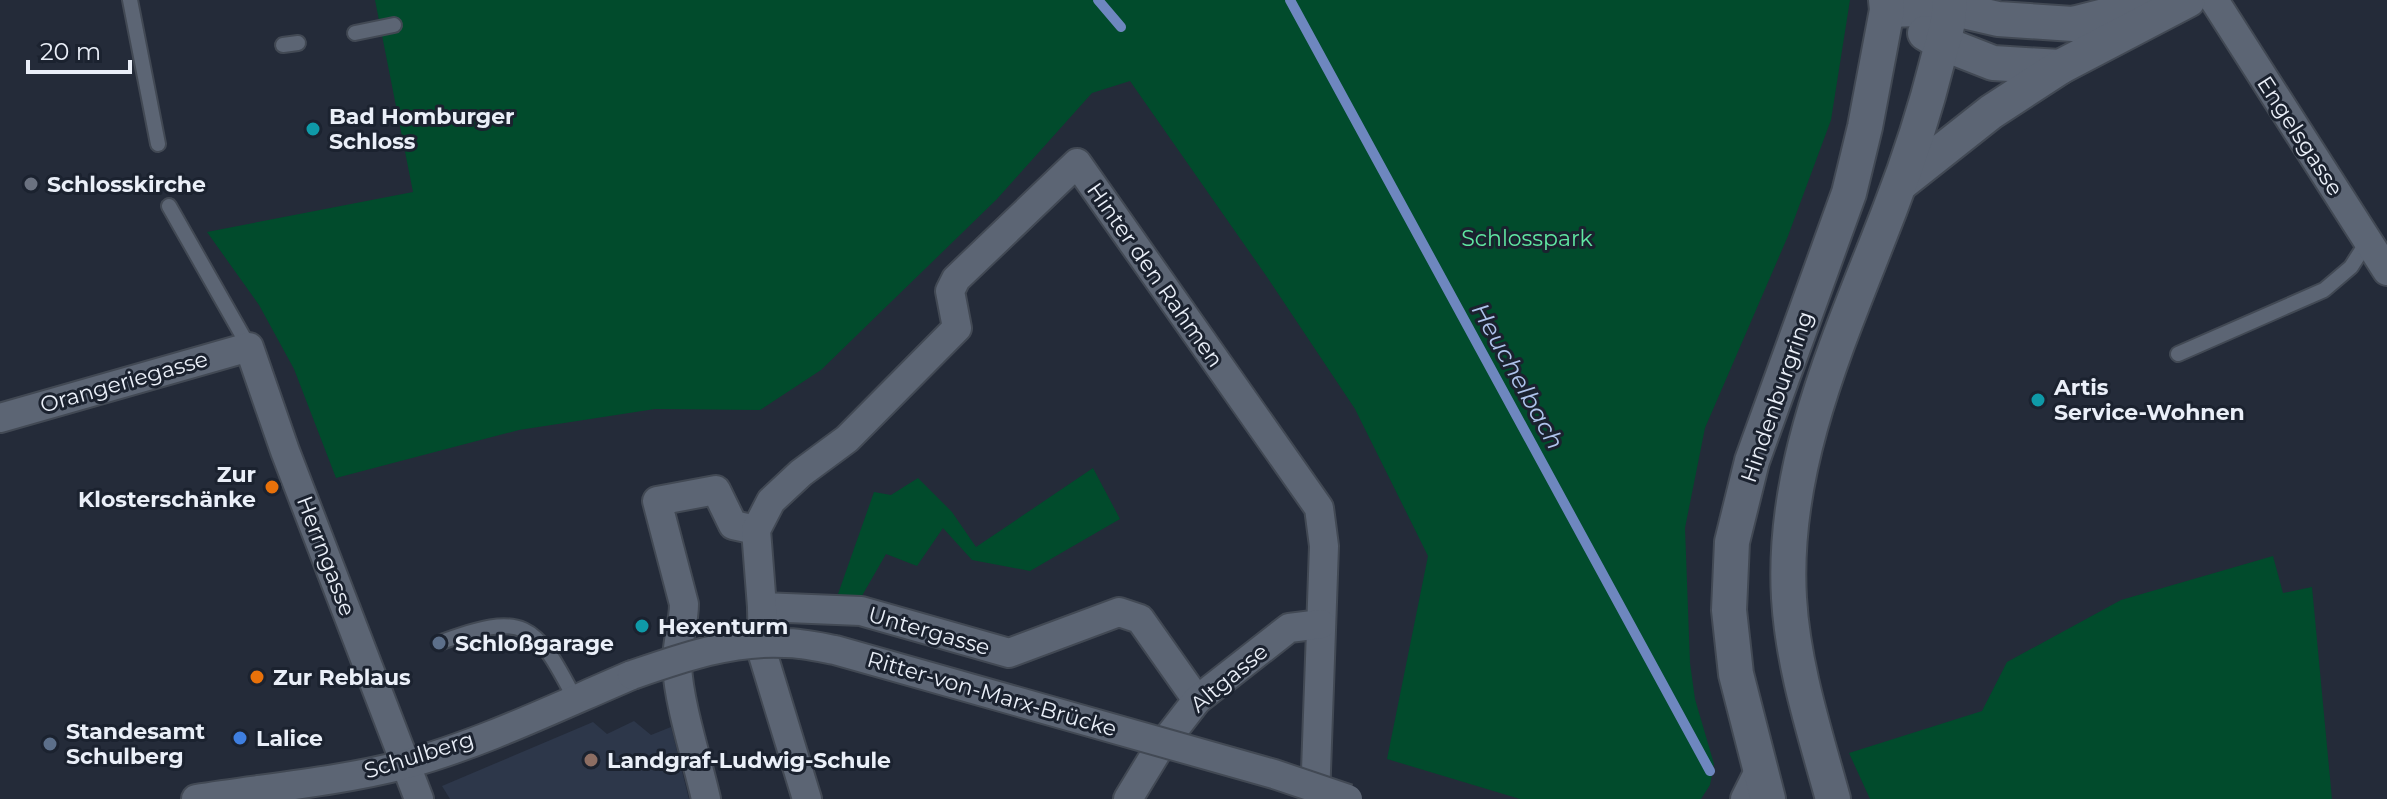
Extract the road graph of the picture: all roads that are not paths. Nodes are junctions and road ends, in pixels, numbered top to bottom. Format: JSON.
{"nodes":[{"id":1,"x":130,"y":0,"type":"edge"},
{"id":2,"x":2083,"y":0,"type":"edge"},
{"id":3,"x":2214,"y":0,"type":"edge"},
{"id":4,"x":2183,"y":2,"type":"edge"},
{"id":5,"x":1949,"y":4,"type":"edge"},
{"id":6,"x":1886,"y":5,"type":"edge"},
{"id":7,"x":2128,"y":10,"type":"junction"},
{"id":8,"x":394,"y":25,"type":"dead end"},
{"id":9,"x":355,"y":33,"type":"dead end"},
{"id":10,"x":1942,"y":43,"type":"junction"},
{"id":11,"x":2060,"y":67,"type":"junction"},
{"id":12,"x":158,"y":144,"type":"dead end"},
{"id":13,"x":1900,"y":184,"type":"junction"},
{"id":14,"x":169,"y":206,"type":"dead end"},
{"id":15,"x":2367,"y":242,"type":"junction"},
{"id":16,"x":2387,"y":271,"type":"edge"},
{"id":17,"x":249,"y":347,"type":"junction"},
{"id":18,"x":2178,"y":354,"type":"dead end"},
{"id":19,"x":0,"y":418,"type":"edge"},
{"id":20,"x":756,"y":530,"type":"junction"},
{"id":21,"x":762,"y":607,"type":"junction"},
{"id":22,"x":1321,"y":624,"type":"junction"},
{"id":23,"x":439,"y":643,"type":"dead end"},
{"id":24,"x":763,"y":655,"type":"junction"},
{"id":25,"x":677,"y":668,"type":"junction"},
{"id":26,"x":632,"y":675,"type":"joint"},
{"id":27,"x":575,"y":699,"type":"junction"},
{"id":28,"x":1197,"y":700,"type":"junction"},
{"id":29,"x":404,"y":764,"type":"junction"},
{"id":30,"x":1757,"y":790,"type":"edge"},
{"id":31,"x":196,"y":799,"type":"edge"},
{"id":32,"x":419,"y":799,"type":"edge"},
{"id":33,"x":706,"y":799,"type":"edge"},
{"id":34,"x":807,"y":799,"type":"edge"},
{"id":35,"x":1128,"y":799,"type":"edge"},
{"id":36,"x":1315,"y":799,"type":"edge"},
{"id":37,"x":1348,"y":799,"type":"edge"},
{"id":38,"x":1833,"y":799,"type":"edge"}],
"edges":[{"from":1,"to":12,"type":"lane"},
{"from":2,"to":7,"type":"street"},
{"from":3,"to":15,"type":"street","name":"Engelsgasse"},
{"from":4,"to":7,"type":"street"},
{"from":4,"to":11,"type":"street"},
{"from":5,"to":6,"type":"street"},
{"from":5,"to":7,"type":"street"},
{"from":5,"to":10,"type":"street","name":"Hindenburgring"},
{"from":6,"to":10,"type":"street"},
{"from":6,"to":30,"type":"street","name":"Hindenburgring"},
{"from":8,"to":9,"type":"lane"},
{"from":10,"to":11,"type":"street"},
{"from":10,"to":13,"type":"street","name":"Hindenburgring"},
{"from":11,"to":13,"type":"street"},
{"from":13,"to":38,"type":"street","name":"Hindenburgring"},
{"from":14,"to":17,"type":"lane"},
{"from":15,"to":16,"type":"street","name":"Engelsgasse"},
{"from":15,"to":18,"type":"lane"},
{"from":17,"to":19,"type":"street","name":"Orangeriegasse"},
{"from":17,"to":29,"type":"street","name":"Herrngasse"},
{"from":20,"to":21,"type":"street"},
{"from":20,"to":22,"type":"street","name":"Hinter den Rahmen"},
{"from":20,"to":25,"type":"street"},
{"from":21,"to":24,"type":"street"},
{"from":21,"to":28,"type":"street","name":"Untergasse"},
{"from":22,"to":28,"type":"street","name":"Altgasse"},
{"from":22,"to":36,"type":"street","name":"Hinter den Rahmen"},
{"from":23,"to":27,"type":"lane"},
{"from":24,"to":25,"type":"street"},
{"from":24,"to":34,"type":"street"},
{"from":25,"to":33,"type":"street"},
{"from":26,"to":27,"type":"street","name":"Schulberg"},
{"from":26,"to":37,"type":"street","name":"Ritter-von-Marx-Brücke","bridge":true},
{"from":27,"to":29,"type":"street","name":"Schulberg"},
{"from":28,"to":35,"type":"street","name":"Altgasse"},
{"from":29,"to":31,"type":"street","name":"Schulberg"},
{"from":29,"to":32,"type":"street","name":"Herrngasse"}]}
